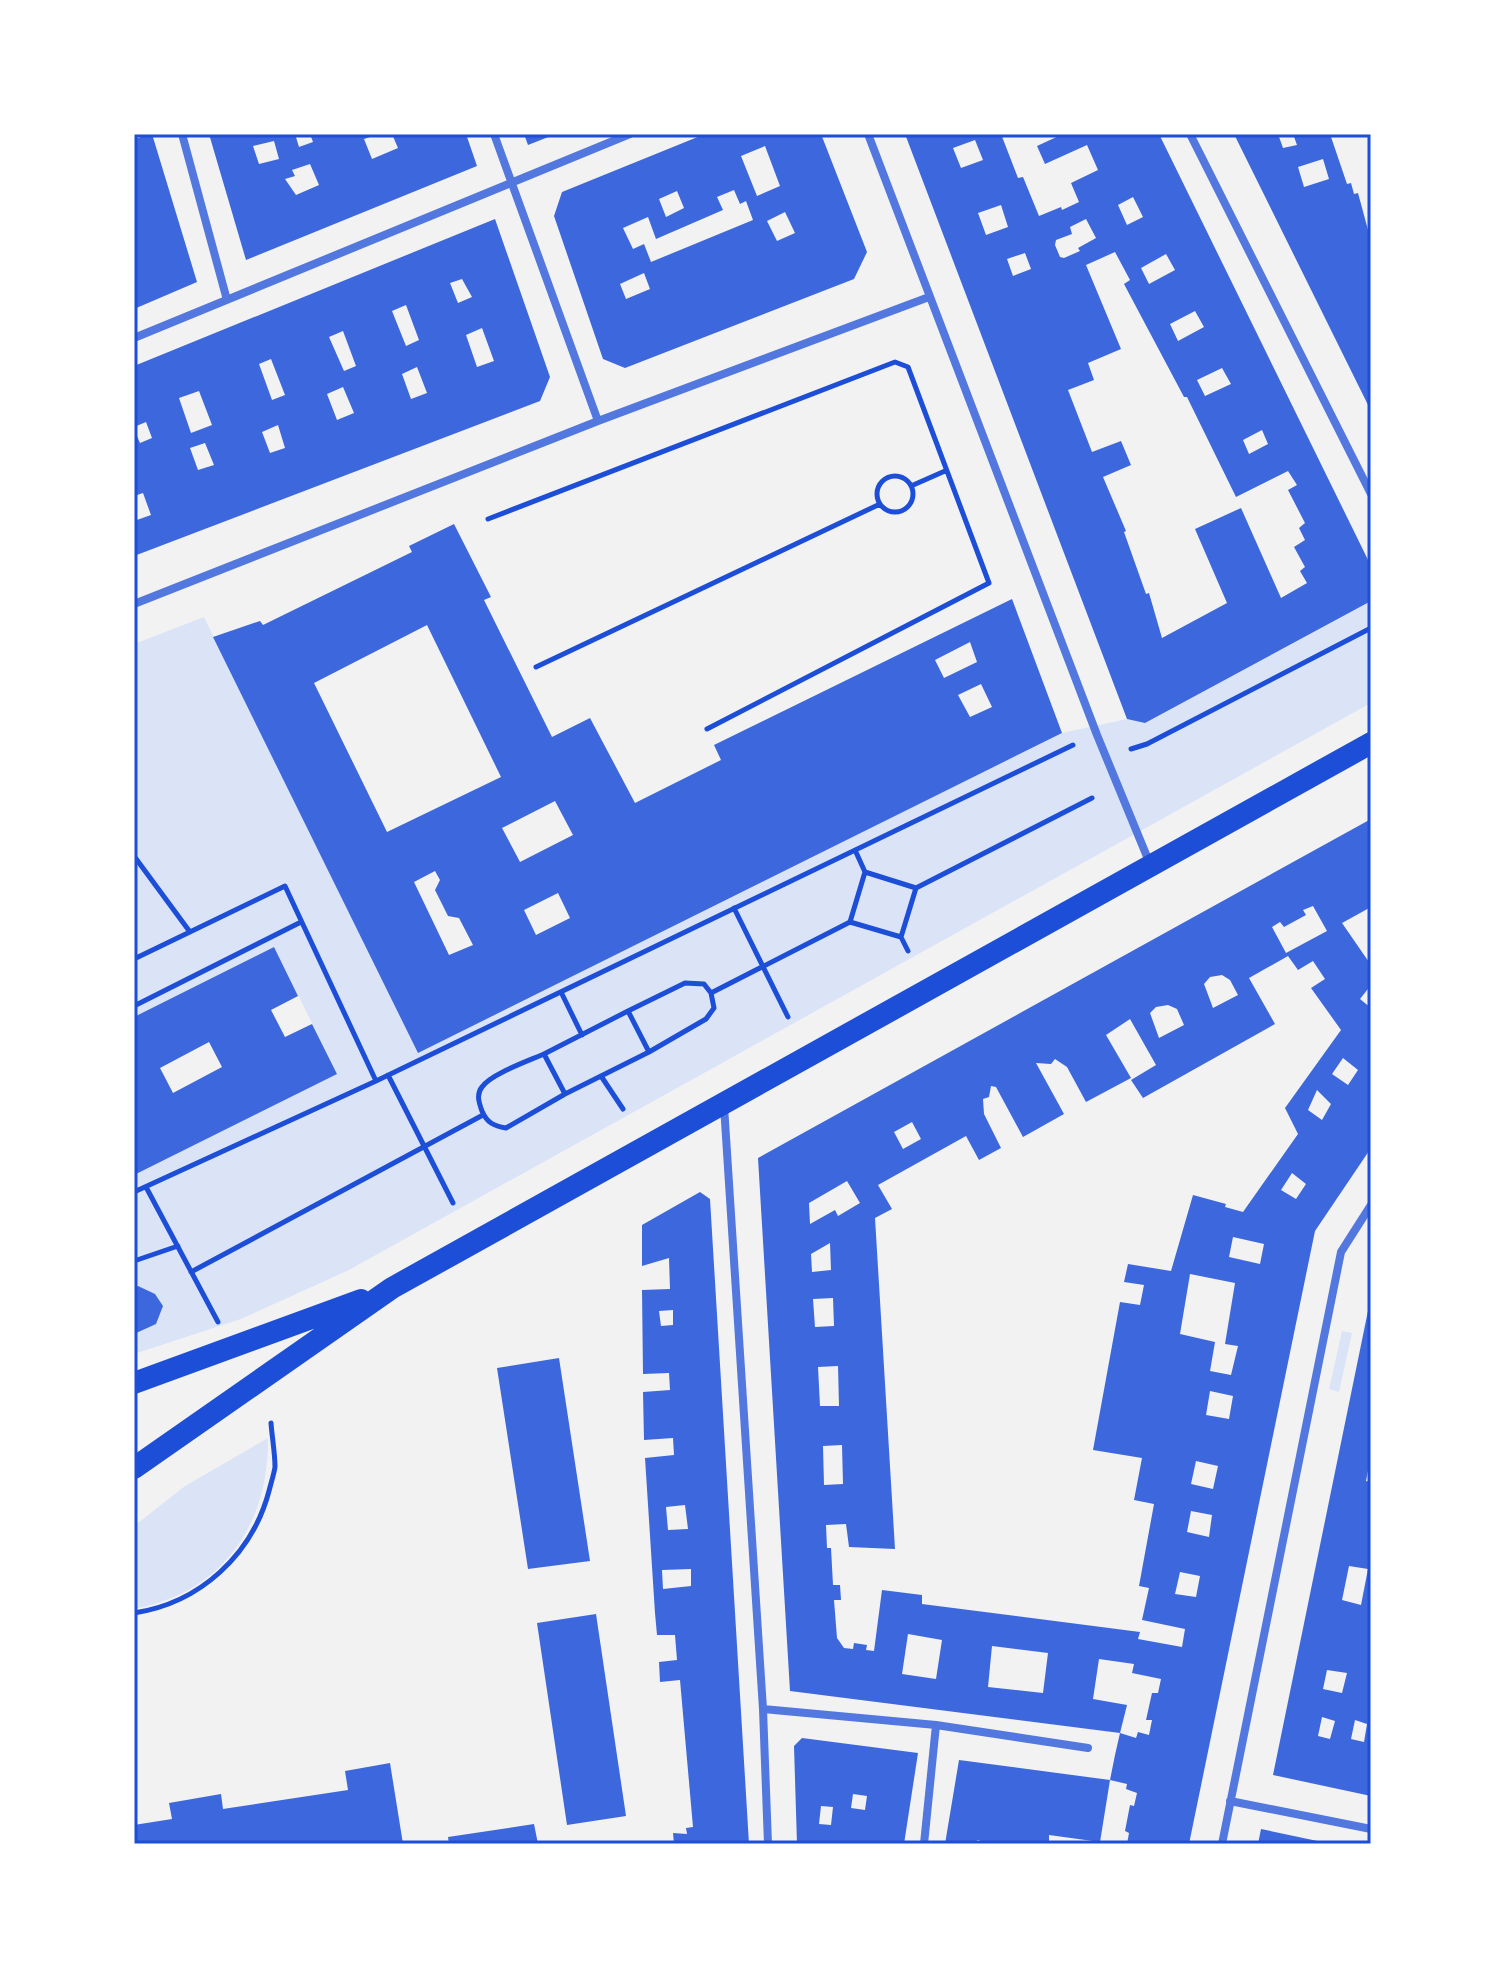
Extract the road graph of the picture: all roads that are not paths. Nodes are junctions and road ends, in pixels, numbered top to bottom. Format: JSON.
{"nodes":[{"id":1,"x":182,"y":134,"type":"edge"},
{"id":2,"x":494,"y":134,"type":"edge"},
{"id":3,"x":630,"y":134,"type":"edge"},
{"id":4,"x":868,"y":134,"type":"edge"},
{"id":5,"x":1190,"y":134,"type":"edge"},
{"id":6,"x":511,"y":183,"type":"junction"},
{"id":7,"x":929,"y":297,"type":"junction"},
{"id":8,"x":227,"y":300,"type":"junction"},
{"id":9,"x":134,"y":338,"type":"edge"},
{"id":10,"x":598,"y":421,"type":"junction"},
{"id":11,"x":1371,"y":494,"type":"edge"},
{"id":12,"x":134,"y":604,"type":"edge"},
{"id":13,"x":1371,"y":743,"type":"edge"},
{"id":14,"x":1150,"y":864,"type":"junction"},
{"id":15,"x":724,"y":1101,"type":"junction"},
{"id":16,"x":1371,"y":1205,"type":"edge"},
{"id":17,"x":392,"y":1288,"type":"junction"},
{"id":18,"x":134,"y":1383,"type":"edge"},
{"id":19,"x":134,"y":1468,"type":"edge"},
{"id":20,"x":763,"y":1709,"type":"junction"},
{"id":21,"x":936,"y":1725,"type":"junction"},
{"id":22,"x":1088,"y":1748,"type":"dead end"},
{"id":23,"x":1230,"y":1801,"type":"junction"},
{"id":24,"x":1371,"y":1829,"type":"edge"},
{"id":25,"x":768,"y":1844,"type":"edge"},
{"id":26,"x":924,"y":1844,"type":"edge"},
{"id":27,"x":1222,"y":1844,"type":"edge"}],
"edges":[{"from":1,"to":8,"type":"street"},
{"from":2,"to":6,"type":"street"},
{"from":3,"to":6,"type":"street"},
{"from":4,"to":7,"type":"street"},
{"from":5,"to":11,"type":"street"},
{"from":6,"to":8,"type":"street"},
{"from":6,"to":10,"type":"street"},
{"from":7,"to":10,"type":"street"},
{"from":7,"to":14,"type":"street"},
{"from":8,"to":9,"type":"street"},
{"from":10,"to":12,"type":"street"},
{"from":13,"to":14,"type":"highway"},
{"from":14,"to":15,"type":"highway"},
{"from":15,"to":17,"type":"highway"},
{"from":15,"to":20,"type":"street"},
{"from":16,"to":23,"type":"street"},
{"from":17,"to":18,"type":"highway"},
{"from":17,"to":19,"type":"highway"},
{"from":20,"to":21,"type":"street"},
{"from":20,"to":25,"type":"street"},
{"from":21,"to":22,"type":"street"},
{"from":21,"to":26,"type":"street"},
{"from":23,"to":24,"type":"street"},
{"from":23,"to":27,"type":"street"}]}
